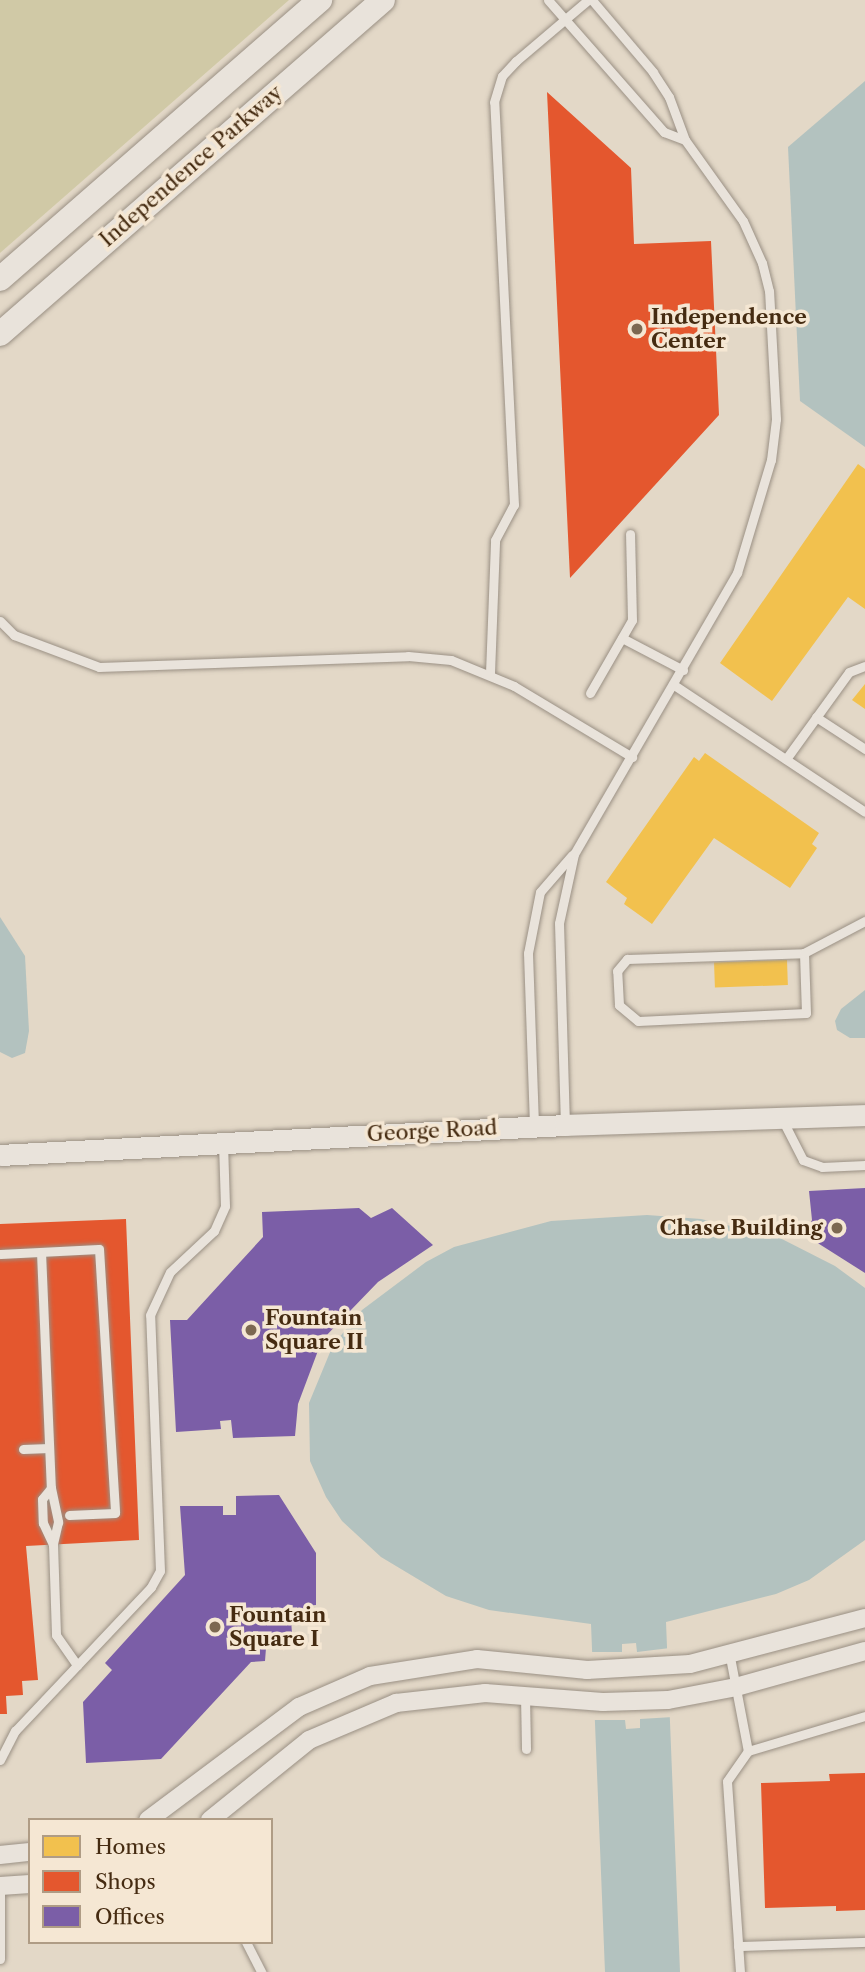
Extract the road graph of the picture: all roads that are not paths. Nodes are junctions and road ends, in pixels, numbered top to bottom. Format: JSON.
{"nodes":[{"id":1,"x":320,"y":0,"type":"edge"},
{"id":2,"x":383,"y":0,"type":"edge"},
{"id":3,"x":548,"y":0,"type":"edge"},
{"id":4,"x":590,"y":0,"type":"edge"},
{"id":5,"x":565,"y":19,"type":"junction"},
{"id":6,"x":685,"y":139,"type":"junction"},
{"id":7,"x":0,"y":279,"type":"edge"},
{"id":8,"x":0,"y":334,"type":"edge"},
{"id":9,"x":630,"y":534,"type":"dead end"},
{"id":10,"x":0,"y":621,"type":"edge"},
{"id":11,"x":622,"y":638,"type":"junction"},
{"id":12,"x":865,"y":666,"type":"edge"},
{"id":13,"x":683,"y":670,"type":"junction"},
{"id":14,"x":490,"y":673,"type":"junction"},
{"id":15,"x":674,"y":685,"type":"junction"},
{"id":16,"x":590,"y":693,"type":"dead end"},
{"id":17,"x":816,"y":717,"type":"junction"},
{"id":18,"x":865,"y":749,"type":"edge"},
{"id":19,"x":632,"y":757,"type":"junction"},
{"id":20,"x":786,"y":760,"type":"junction"},
{"id":21,"x":865,"y":812,"type":"edge"},
{"id":22,"x":573,"y":854,"type":"junction"},
{"id":23,"x":865,"y":921,"type":"edge"},
{"id":24,"x":803,"y":953,"type":"junction"},
{"id":25,"x":865,"y":1115,"type":"edge"},
{"id":26,"x":781,"y":1118,"type":"junction"},
{"id":27,"x":565,"y":1125,"type":"junction"},
{"id":28,"x":534,"y":1126,"type":"junction"},
{"id":29,"x":223,"y":1141,"type":"junction"},
{"id":30,"x":0,"y":1155,"type":"edge"},
{"id":31,"x":865,"y":1165,"type":"edge"},
{"id":32,"x":41,"y":1252,"type":"junction"},
{"id":33,"x":0,"y":1254,"type":"edge"},
{"id":34,"x":49,"y":1448,"type":"junction"},
{"id":35,"x":23,"y":1449,"type":"dead end"},
{"id":36,"x":51,"y":1488,"type":"junction"},
{"id":37,"x":69,"y":1516,"type":"dead end"},
{"id":38,"x":53,"y":1544,"type":"junction"},
{"id":39,"x":865,"y":1618,"type":"edge"},
{"id":40,"x":865,"y":1651,"type":"edge"},
{"id":41,"x":730,"y":1657,"type":"junction"},
{"id":42,"x":77,"y":1665,"type":"junction"},
{"id":43,"x":736,"y":1688,"type":"junction"},
{"id":44,"x":525,"y":1696,"type":"junction"},
{"id":45,"x":865,"y":1716,"type":"edge"},
{"id":46,"x":526,"y":1749,"type":"dead end"},
{"id":47,"x":748,"y":1751,"type":"junction"},
{"id":48,"x":0,"y":1760,"type":"edge"},
{"id":49,"x":151,"y":1818,"type":"edge"},
{"id":50,"x":212,"y":1818,"type":"edge"},
{"id":51,"x":28,"y":1852,"type":"edge"},
{"id":52,"x":0,"y":1855,"type":"edge"},
{"id":53,"x":28,"y":1884,"type":"edge"},
{"id":54,"x":0,"y":1886,"type":"edge"},
{"id":55,"x":865,"y":1942,"type":"edge"},
{"id":56,"x":247,"y":1944,"type":"edge"},
{"id":57,"x":738,"y":1946,"type":"junction"},
{"id":58,"x":0,"y":1959,"type":"edge"},
{"id":59,"x":261,"y":1972,"type":"edge"},
{"id":60,"x":740,"y":1972,"type":"edge"}],
"edges":[{"from":1,"to":7,"type":"main road","name":"Independence Parkway"},
{"from":2,"to":8,"type":"main road","name":"Independence Parkway"},
{"from":3,"to":5,"type":"lane"},
{"from":4,"to":5,"type":"lane"},
{"from":4,"to":6,"type":"lane"},
{"from":5,"to":6,"type":"lane"},
{"from":5,"to":14,"type":"lane"},
{"from":6,"to":13,"type":"lane"},
{"from":9,"to":11,"type":"lane"},
{"from":10,"to":14,"type":"lane"},
{"from":11,"to":13,"type":"lane"},
{"from":11,"to":16,"type":"lane"},
{"from":12,"to":17,"type":"lane"},
{"from":13,"to":15,"type":"lane"},
{"from":14,"to":19,"type":"lane"},
{"from":15,"to":19,"type":"lane"},
{"from":15,"to":20,"type":"lane"},
{"from":17,"to":18,"type":"lane"},
{"from":17,"to":20,"type":"lane"},
{"from":19,"to":22,"type":"lane"},
{"from":20,"to":21,"type":"lane"},
{"from":22,"to":27,"type":"lane"},
{"from":22,"to":28,"type":"lane"},
{"from":23,"to":24,"type":"lane"},
{"from":24,"to":24,"type":"lane"},
{"from":25,"to":26,"type":"street","name":"George Road"},
{"from":26,"to":27,"type":"street","name":"George Road"},
{"from":26,"to":31,"type":"lane"},
{"from":27,"to":28,"type":"street","name":"George Road"},
{"from":28,"to":29,"type":"street","name":"George Road"},
{"from":29,"to":30,"type":"street","name":"George Road"},
{"from":29,"to":42,"type":"lane"},
{"from":32,"to":33,"type":"lane"},
{"from":32,"to":34,"type":"lane"},
{"from":32,"to":37,"type":"lane"},
{"from":34,"to":35,"type":"lane"},
{"from":34,"to":36,"type":"lane"},
{"from":36,"to":38,"type":"lane"},
{"from":36,"to":38,"type":"lane"},
{"from":38,"to":42,"type":"lane"},
{"from":39,"to":41,"type":"street"},
{"from":40,"to":43,"type":"street"},
{"from":41,"to":43,"type":"lane"},
{"from":41,"to":49,"type":"street"},
{"from":42,"to":48,"type":"lane"},
{"from":43,"to":44,"type":"street"},
{"from":43,"to":47,"type":"lane"},
{"from":44,"to":46,"type":"lane"},
{"from":44,"to":50,"type":"street"},
{"from":45,"to":47,"type":"lane"},
{"from":47,"to":57,"type":"lane"},
{"from":51,"to":52,"type":"street"},
{"from":53,"to":54,"type":"street"},
{"from":54,"to":58,"type":"lane"},
{"from":55,"to":57,"type":"lane"},
{"from":56,"to":59,"type":"lane"},
{"from":57,"to":60,"type":"lane"}]}
